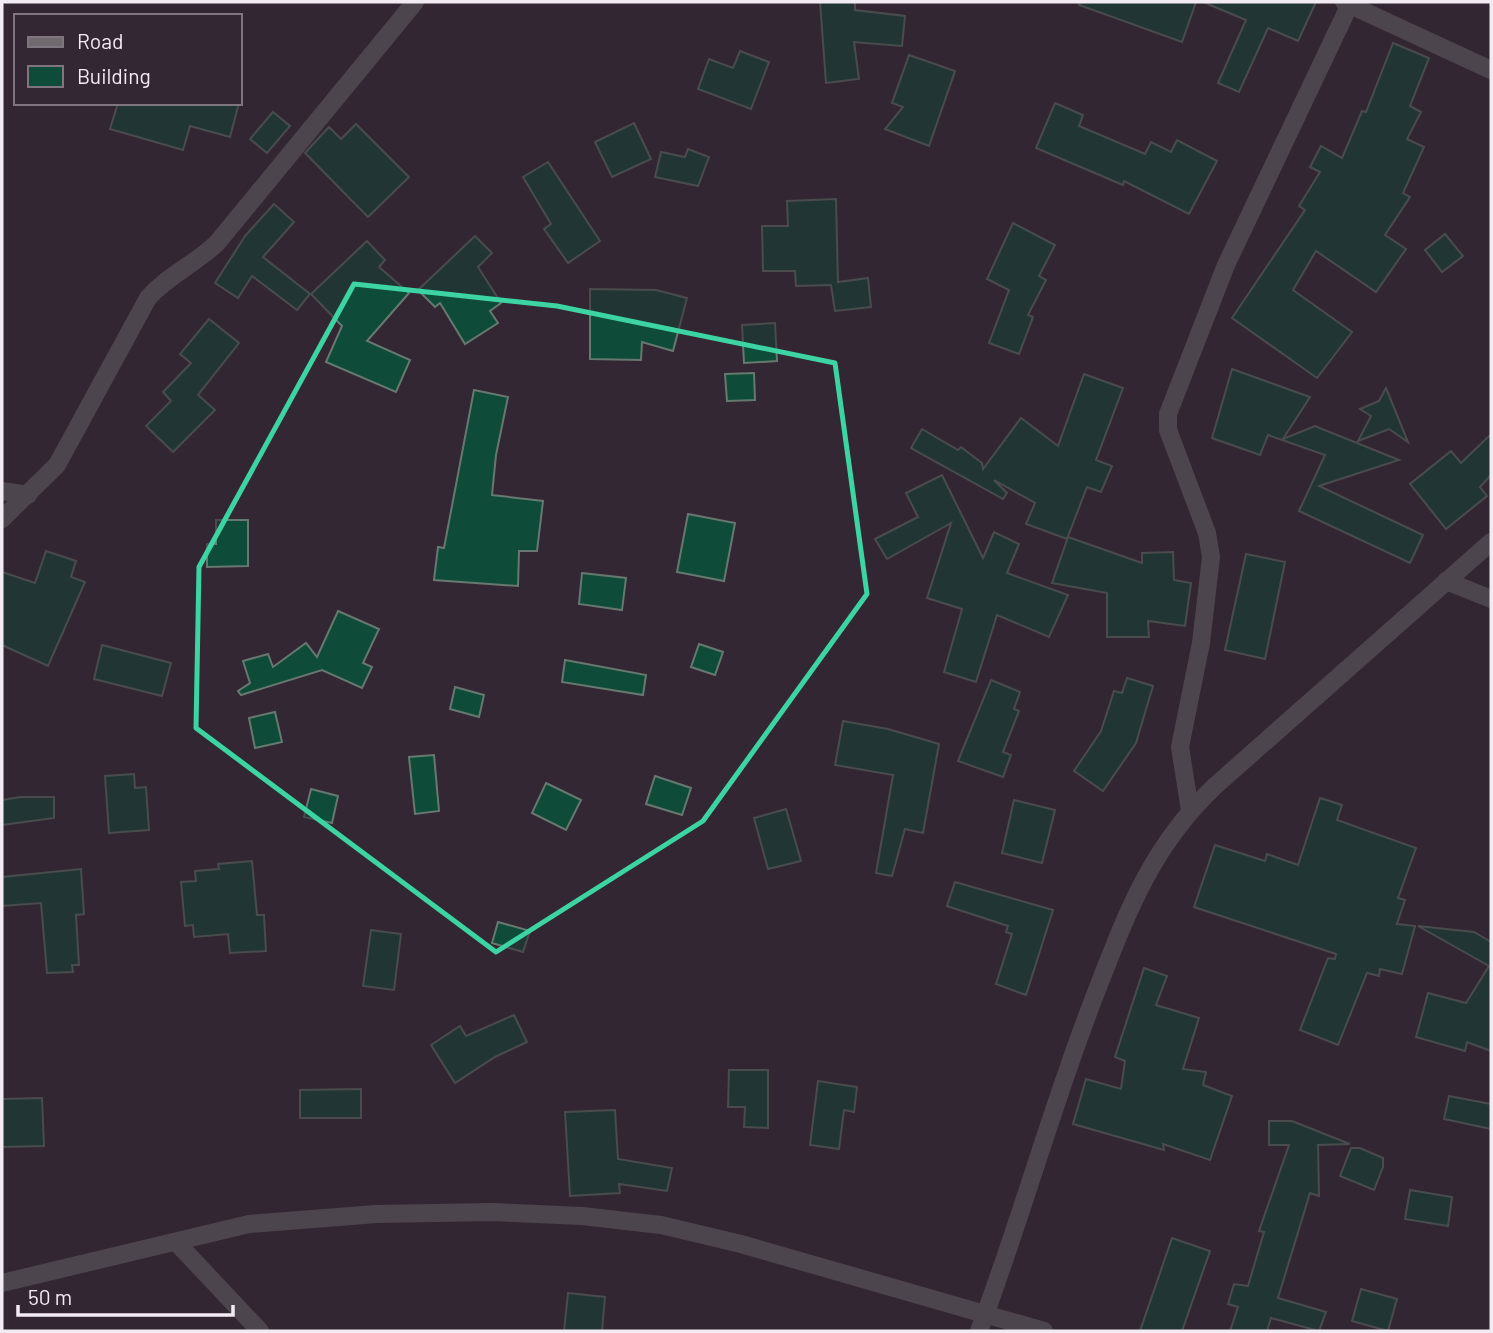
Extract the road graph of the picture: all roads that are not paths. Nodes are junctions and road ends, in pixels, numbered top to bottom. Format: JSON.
{"nodes":[{"id":1,"x":415,"y":2,"type":"edge"},
{"id":2,"x":1348,"y":3,"type":"edge"},
{"id":3,"x":1491,"y":69,"type":"edge"},
{"id":4,"x":2,"y":491,"type":"edge"},
{"id":5,"x":28,"y":495,"type":"junction"},
{"id":6,"x":2,"y":519,"type":"edge"},
{"id":7,"x":1491,"y":542,"type":"edge"},
{"id":8,"x":1446,"y":581,"type":"junction"},
{"id":9,"x":1491,"y":600,"type":"edge"},
{"id":10,"x":1189,"y":810,"type":"junction"},
{"id":11,"x":176,"y":1242,"type":"junction"},
{"id":12,"x":2,"y":1283,"type":"edge"},
{"id":13,"x":986,"y":1313,"type":"junction"},
{"id":14,"x":260,"y":1331,"type":"edge"},
{"id":15,"x":979,"y":1331,"type":"edge"},
{"id":16,"x":1044,"y":1331,"type":"edge"}],
"edges":[{"from":1,"to":5,"type":"street"},
{"from":2,"to":3,"type":"street"},
{"from":2,"to":10,"type":"street"},
{"from":4,"to":5,"type":"street"},
{"from":5,"to":6,"type":"street"},
{"from":7,"to":8,"type":"street"},
{"from":8,"to":9,"type":"street"},
{"from":8,"to":10,"type":"street"},
{"from":10,"to":13,"type":"street"},
{"from":11,"to":12,"type":"street"},
{"from":11,"to":13,"type":"street"},
{"from":11,"to":14,"type":"street"},
{"from":13,"to":15,"type":"street"},
{"from":13,"to":16,"type":"street"}]}
